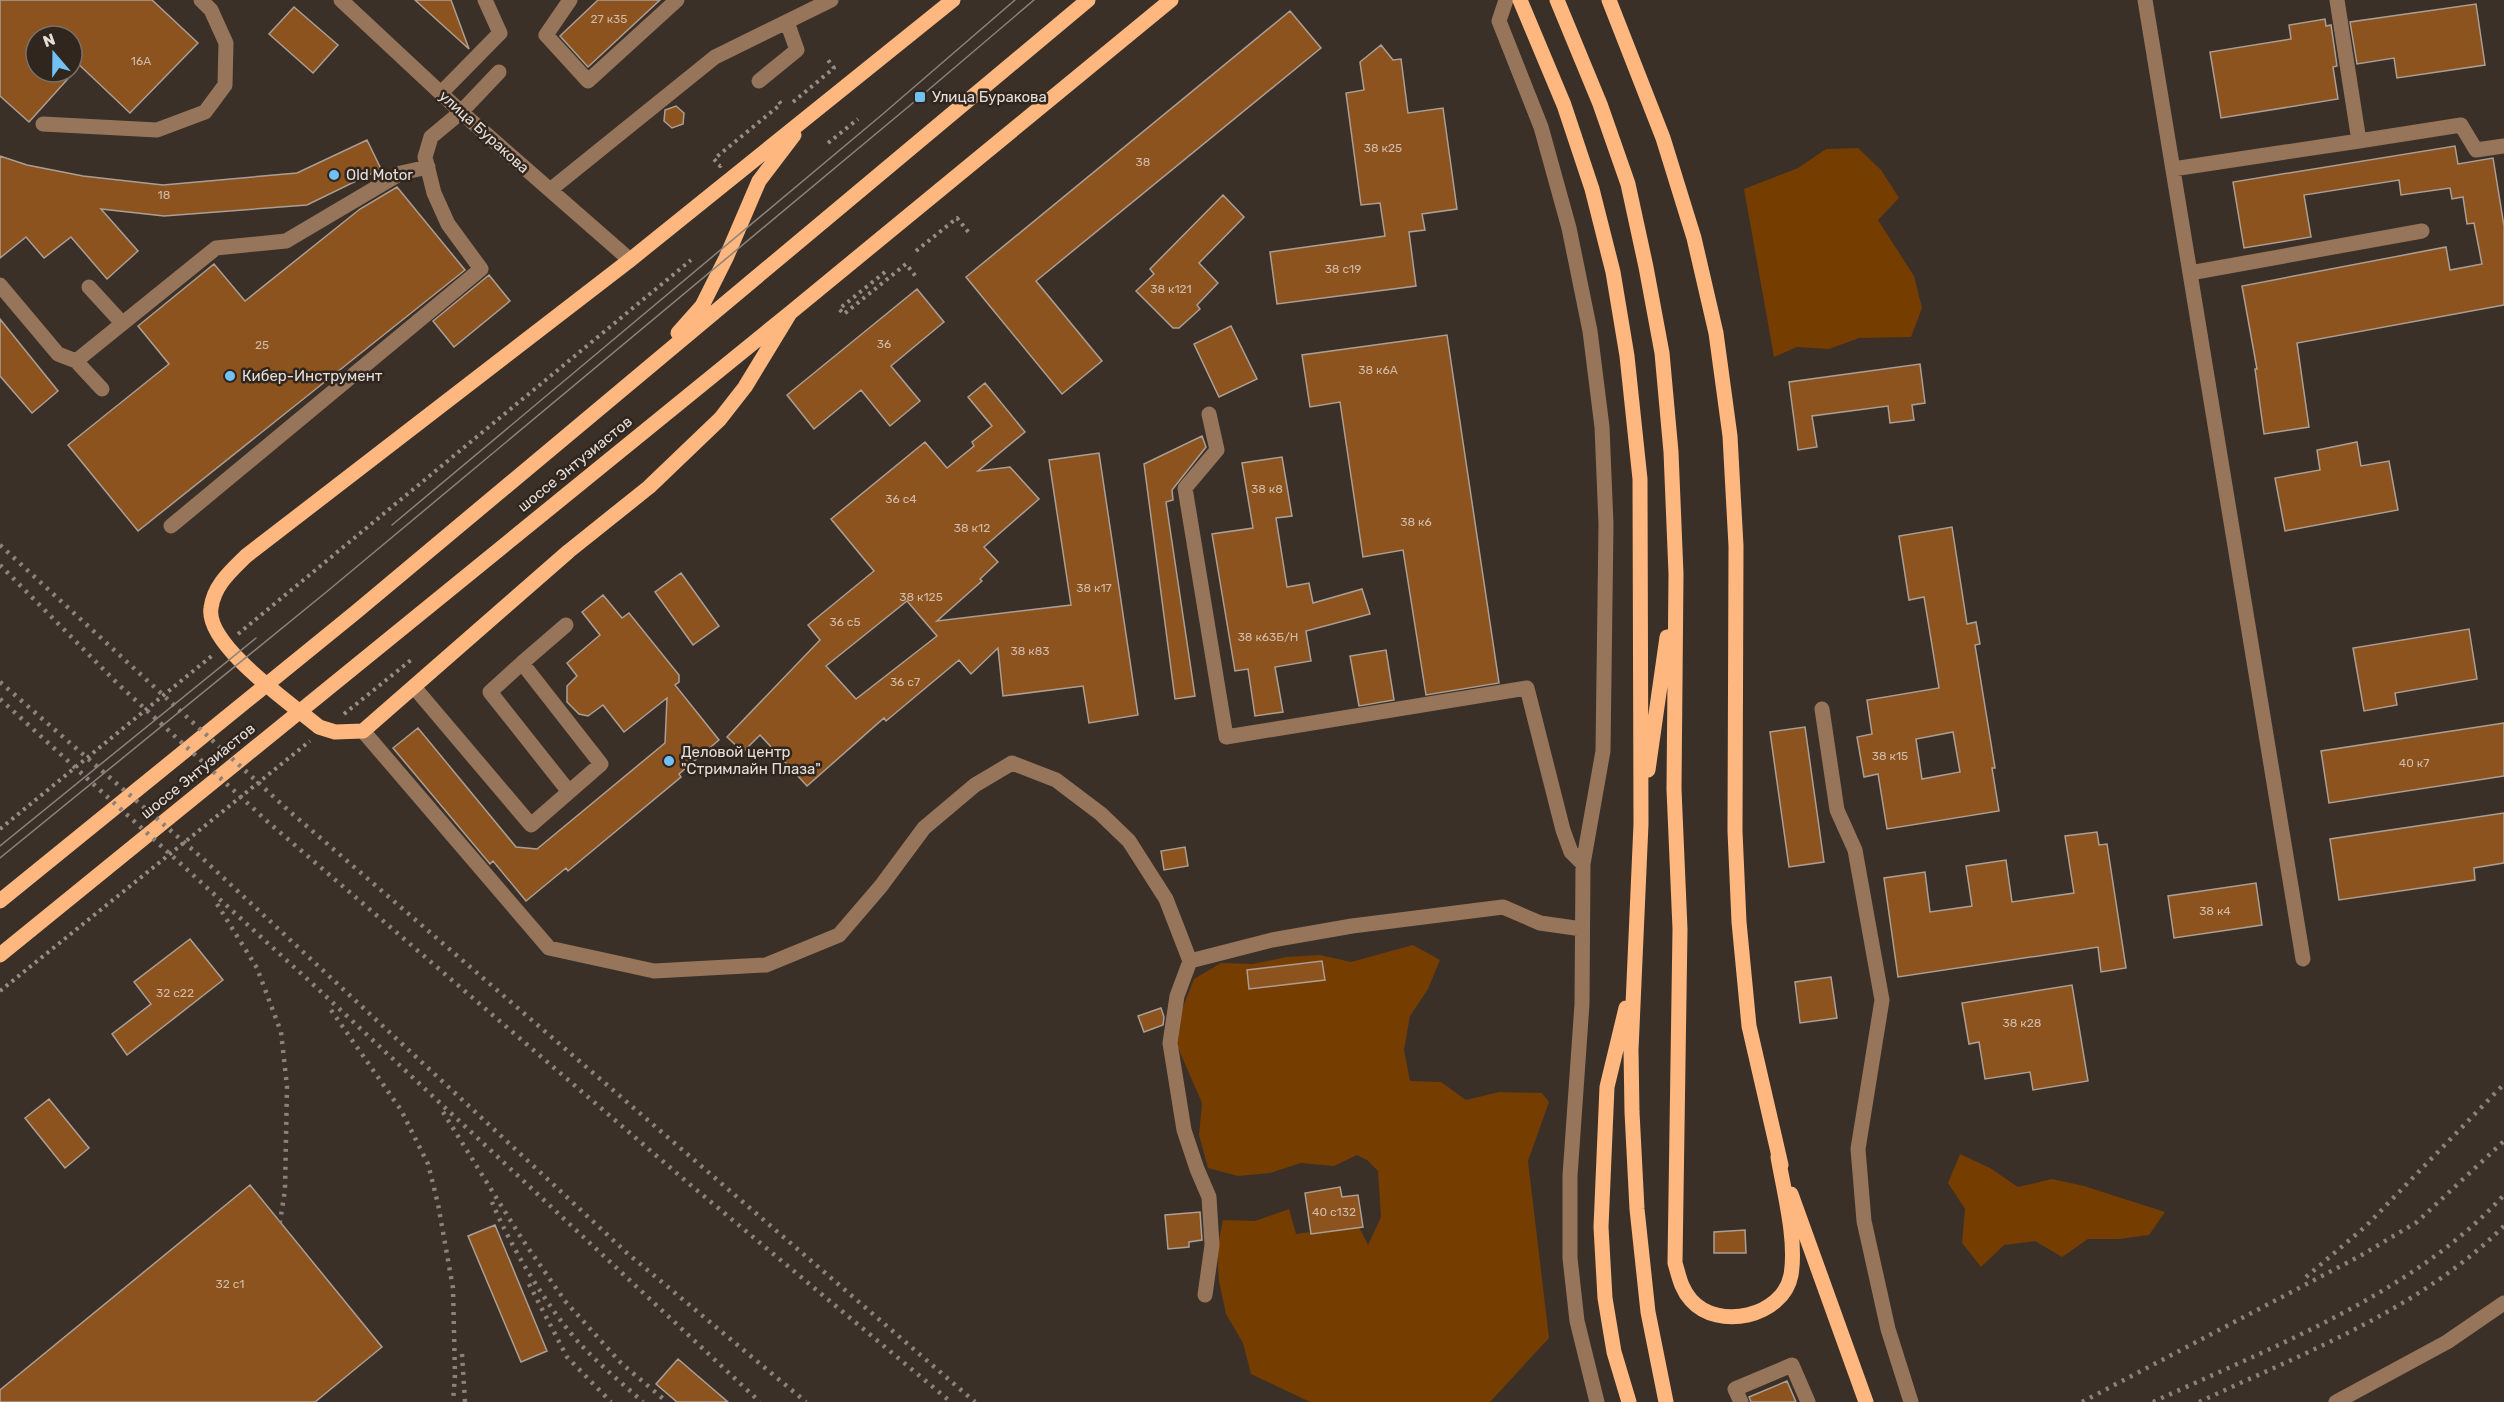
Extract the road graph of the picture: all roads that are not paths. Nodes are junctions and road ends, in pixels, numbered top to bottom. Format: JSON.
{"nodes":[{"id":1,"x":201,"y":0,"type":"edge"},
{"id":2,"x":485,"y":0,"type":"edge"},
{"id":3,"x":570,"y":0,"type":"edge"},
{"id":4,"x":677,"y":0,"type":"edge"},
{"id":5,"x":831,"y":0,"type":"edge"},
{"id":6,"x":953,"y":0,"type":"edge"},
{"id":7,"x":1088,"y":0,"type":"edge"},
{"id":8,"x":1171,"y":0,"type":"edge"},
{"id":9,"x":1506,"y":0,"type":"edge"},
{"id":10,"x":1521,"y":0,"type":"edge"},
{"id":11,"x":1557,"y":0,"type":"edge"},
{"id":12,"x":1609,"y":0,"type":"edge"},
{"id":13,"x":2145,"y":0,"type":"edge"},
{"id":14,"x":2337,"y":0,"type":"edge"},
{"id":15,"x":349,"y":3,"type":"edge"},
{"id":16,"x":787,"y":22,"type":"junction"},
{"id":17,"x":499,"y":72,"type":"dead end"},
{"id":18,"x":759,"y":81,"type":"dead end"},
{"id":19,"x":441,"y":93,"type":"junction"},
{"id":20,"x":461,"y":112,"type":"junction"},
{"id":21,"x":808,"y":117,"type":"junction"},
{"id":22,"x":43,"y":124,"type":"dead end"},
{"id":23,"x":2359,"y":141,"type":"junction"},
{"id":24,"x":2504,"y":146,"type":"edge"},
{"id":25,"x":428,"y":167,"type":"junction"},
{"id":26,"x":2173,"y":169,"type":"junction"},
{"id":27,"x":550,"y":190,"type":"junction"},
{"id":28,"x":2422,"y":231,"type":"dead end"},
{"id":29,"x":630,"y":260,"type":"junction"},
{"id":30,"x":2190,"y":273,"type":"junction"},
{"id":31,"x":0,"y":285,"type":"edge"},
{"id":32,"x":89,"y":287,"type":"dead end"},
{"id":33,"x":790,"y":313,"type":"junction"},
{"id":34,"x":122,"y":323,"type":"junction"},
{"id":35,"x":76,"y":361,"type":"junction"},
{"id":36,"x":653,"y":363,"type":"junction"},
{"id":37,"x":102,"y":389,"type":"dead end"},
{"id":38,"x":1209,"y":414,"type":"dead end"},
{"id":39,"x":171,"y":526,"type":"dead end"},
{"id":40,"x":1676,"y":574,"type":"junction"},
{"id":41,"x":566,"y":625,"type":"dead end"},
{"id":42,"x":522,"y":663,"type":"junction"},
{"id":43,"x":414,"y":687,"type":"junction"},
{"id":44,"x":1822,"y":709,"type":"dead end"},
{"id":45,"x":363,"y":731,"type":"junction"},
{"id":46,"x":566,"y":788,"type":"dead end"},
{"id":47,"x":1641,"y":824,"type":"junction"},
{"id":48,"x":1583,"y":864,"type":"junction"},
{"id":49,"x":0,"y":901,"type":"edge"},
{"id":50,"x":1582,"y":929,"type":"junction"},
{"id":51,"x":0,"y":955,"type":"edge"},
{"id":52,"x":2303,"y":959,"type":"dead end"},
{"id":53,"x":1190,"y":961,"type":"junction"},
{"id":54,"x":1635,"y":972,"type":"junction"},
{"id":55,"x":1778,"y":1157,"type":"junction"},
{"id":56,"x":1205,"y":1295,"type":"dead end"},
{"id":57,"x":2504,"y":1303,"type":"edge"},
{"id":58,"x":1596,"y":1402,"type":"edge"},
{"id":59,"x":1629,"y":1402,"type":"edge"},
{"id":60,"x":1666,"y":1402,"type":"edge"},
{"id":61,"x":1741,"y":1402,"type":"edge"},
{"id":62,"x":1808,"y":1402,"type":"edge"},
{"id":63,"x":1866,"y":1402,"type":"edge"},
{"id":64,"x":1911,"y":1402,"type":"edge"},
{"id":65,"x":2336,"y":1402,"type":"edge"}],
"edges":[{"from":1,"to":22,"type":"street"},
{"from":2,"to":19,"type":"street"},
{"from":3,"to":4,"type":"street"},
{"from":5,"to":16,"type":"street"},
{"from":6,"to":21,"type":"main road"},
{"from":7,"to":36,"type":"main road","name":"шоссе Энтузиастов"},
{"from":8,"to":33,"type":"main road","name":"шоссе Энтузиастов"},
{"from":9,"to":48,"type":"street"},
{"from":10,"to":47,"type":"main road"},
{"from":11,"to":40,"type":"main road"},
{"from":12,"to":55,"type":"main road"},
{"from":13,"to":26,"type":"street"},
{"from":14,"to":23,"type":"street"},
{"from":15,"to":19,"type":"street","name":"улица Буракова"},
{"from":16,"to":18,"type":"street"},
{"from":16,"to":27,"type":"street"},
{"from":17,"to":20,"type":"street"},
{"from":19,"to":20,"type":"street","name":"улица Буракова"},
{"from":20,"to":25,"type":"street"},
{"from":20,"to":27,"type":"street","name":"улица Буракова"},
{"from":21,"to":29,"type":"main road"},
{"from":21,"to":36,"type":"main road"},
{"from":23,"to":24,"type":"street"},
{"from":23,"to":26,"type":"street"},
{"from":25,"to":34,"type":"street"},
{"from":25,"to":39,"type":"street"},
{"from":26,"to":30,"type":"street"},
{"from":27,"to":29,"type":"street","name":"улица Буракова"},
{"from":28,"to":30,"type":"street"},
{"from":29,"to":45,"type":"main road"},
{"from":30,"to":52,"type":"street"},
{"from":31,"to":35,"type":"street"},
{"from":32,"to":34,"type":"street"},
{"from":33,"to":43,"type":"main road"},
{"from":33,"to":51,"type":"main road","name":"шоссе Энтузиастов"},
{"from":34,"to":35,"type":"street"},
{"from":35,"to":37,"type":"street"},
{"from":36,"to":49,"type":"main road","name":"шоссе Энтузиастов"},
{"from":38,"to":48,"type":"street"},
{"from":40,"to":47,"type":"main road"},
{"from":40,"to":55,"type":"main road"},
{"from":41,"to":42,"type":"street"},
{"from":42,"to":43,"type":"street"},
{"from":42,"to":46,"type":"street"},
{"from":43,"to":45,"type":"main road"},
{"from":44,"to":64,"type":"street"},
{"from":45,"to":53,"type":"street"},
{"from":47,"to":54,"type":"main road"},
{"from":48,"to":50,"type":"street"},
{"from":50,"to":53,"type":"street"},
{"from":50,"to":58,"type":"street"},
{"from":53,"to":56,"type":"street"},
{"from":54,"to":59,"type":"main road"},
{"from":54,"to":60,"type":"main road"},
{"from":55,"to":63,"type":"main road"},
{"from":57,"to":65,"type":"street"},
{"from":61,"to":62,"type":"street"}]}
